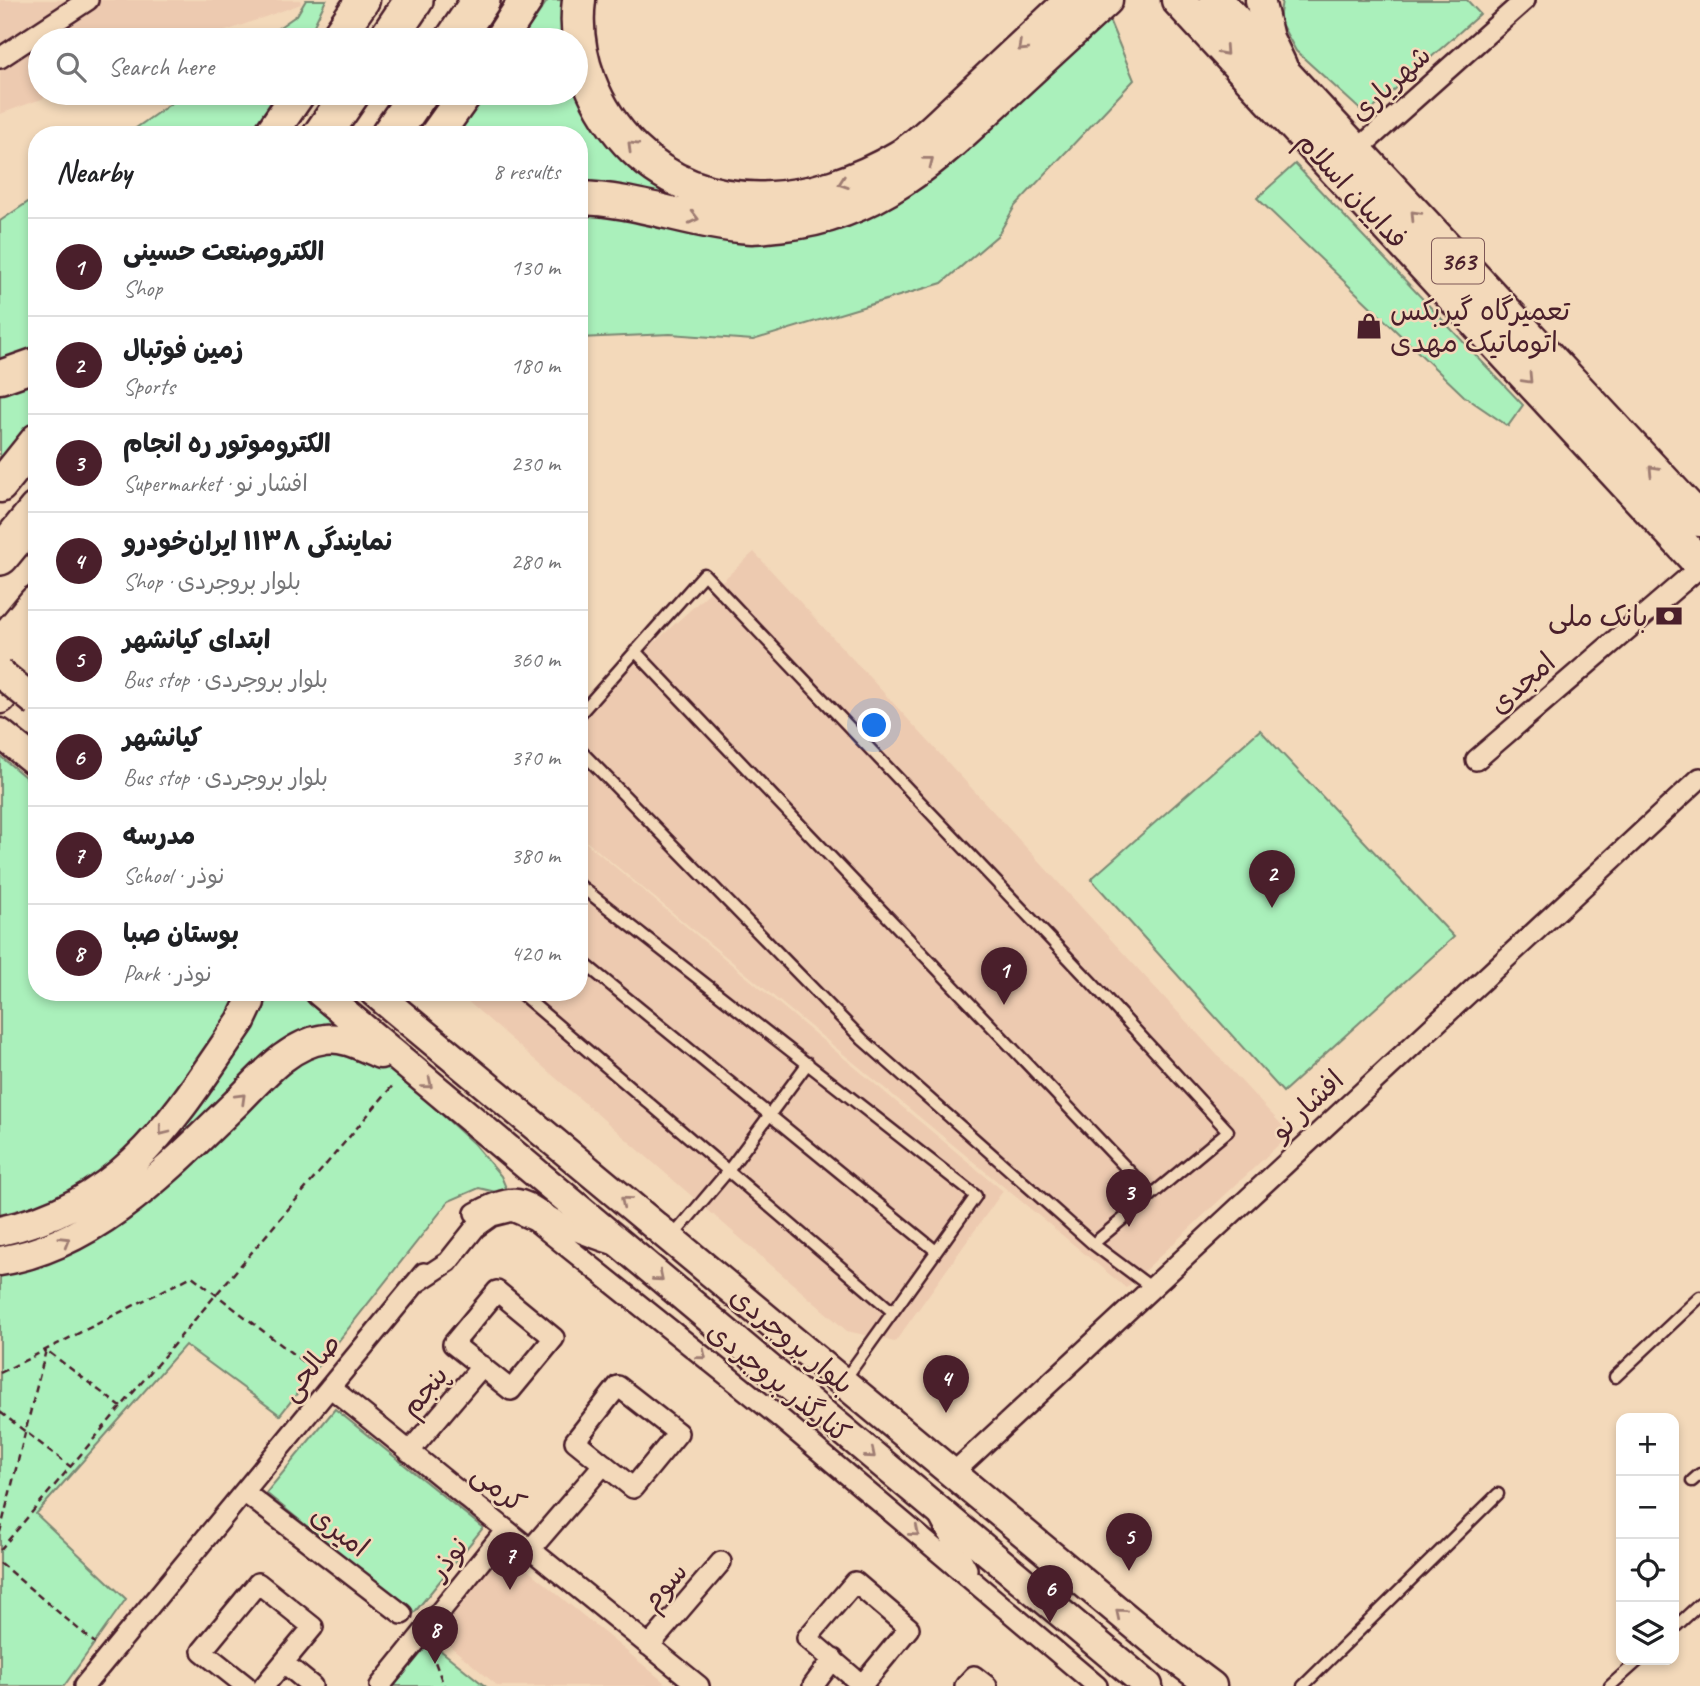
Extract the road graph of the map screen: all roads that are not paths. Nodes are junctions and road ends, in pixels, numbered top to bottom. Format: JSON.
{"nodes":[{"id":1,"x":88,"y":0,"type":"edge"},
{"id":2,"x":334,"y":0,"type":"edge"},
{"id":3,"x":363,"y":0,"type":"edge"},
{"id":4,"x":414,"y":0,"type":"edge"},
{"id":5,"x":481,"y":0,"type":"edge"},
{"id":6,"x":526,"y":0,"type":"edge"},
{"id":7,"x":579,"y":0,"type":"edge"},
{"id":8,"x":1072,"y":0,"type":"edge"},
{"id":9,"x":1106,"y":0,"type":"edge"},
{"id":10,"x":1178,"y":0,"type":"edge"},
{"id":11,"x":1216,"y":0,"type":"edge"},
{"id":12,"x":1260,"y":0,"type":"edge"},
{"id":13,"x":1525,"y":0,"type":"edge"},
{"id":14,"x":46,"y":28,"type":"edge"},
{"id":15,"x":321,"y":28,"type":"edge"},
{"id":16,"x":343,"y":28,"type":"edge"},
{"id":17,"x":395,"y":28,"type":"edge"},
{"id":18,"x":462,"y":28,"type":"edge"},
{"id":19,"x":508,"y":28,"type":"edge"},
{"id":20,"x":577,"y":28,"type":"edge"},
{"id":21,"x":28,"y":40,"type":"edge"},
{"id":22,"x":0,"y":58,"type":"edge"},
{"id":23,"x":588,"y":77,"type":"edge"},
{"id":24,"x":1287,"y":77,"type":"junction"},
{"id":25,"x":284,"y":105,"type":"edge"},
{"id":26,"x":291,"y":105,"type":"edge"},
{"id":27,"x":343,"y":105,"type":"edge"},
{"id":28,"x":411,"y":105,"type":"edge"},
{"id":29,"x":457,"y":105,"type":"edge"},
{"id":30,"x":274,"y":126,"type":"edge"},
{"id":31,"x":276,"y":126,"type":"edge"},
{"id":32,"x":329,"y":126,"type":"edge"},
{"id":33,"x":396,"y":126,"type":"edge"},
{"id":34,"x":442,"y":126,"type":"edge"},
{"id":35,"x":1356,"y":151,"type":"junction"},
{"id":36,"x":588,"y":199,"type":"edge"},
{"id":37,"x":28,"y":368,"type":"edge"},
{"id":38,"x":0,"y":377,"type":"edge"},
{"id":39,"x":28,"y":451,"type":"edge"},
{"id":40,"x":0,"y":486,"type":"edge"},
{"id":41,"x":1700,"y":520,"type":"edge"},
{"id":42,"x":28,"y":522,"type":"edge"},
{"id":43,"x":0,"y":555,"type":"edge"},
{"id":44,"x":1700,"y":566,"type":"edge"},
{"id":45,"x":28,"y":615,"type":"edge"},
{"id":46,"x":0,"y":649,"type":"edge"},
{"id":47,"x":635,"y":651,"type":"junction"},
{"id":48,"x":28,"y":663,"type":"edge"},
{"id":49,"x":0,"y":673,"type":"edge"},
{"id":50,"x":28,"y":696,"type":"edge"},
{"id":51,"x":0,"y":697,"type":"edge"},
{"id":52,"x":588,"y":705,"type":"edge"},
{"id":53,"x":588,"y":758,"type":"edge"},
{"id":54,"x":1476,"y":760,"type":"dead end"},
{"id":55,"x":1700,"y":778,"type":"edge"},
{"id":56,"x":588,"y":892,"type":"edge"},
{"id":57,"x":588,"y":965,"type":"edge"},
{"id":58,"x":250,"y":1001,"type":"edge"},
{"id":59,"x":329,"y":1001,"type":"edge"},
{"id":60,"x":385,"y":1001,"type":"edge"},
{"id":61,"x":530,"y":1001,"type":"edge"},
{"id":62,"x":808,"y":1063,"type":"junction"},
{"id":63,"x":400,"y":1069,"type":"junction"},
{"id":64,"x":769,"y":1116,"type":"junction"},
{"id":65,"x":728,"y":1171,"type":"junction"},
{"id":66,"x":1151,"y":1194,"type":"junction"},
{"id":67,"x":0,"y":1231,"type":"edge"},
{"id":68,"x":671,"y":1239,"type":"junction"},
{"id":69,"x":1093,"y":1244,"type":"junction"},
{"id":70,"x":626,"y":1249,"type":"junction"},
{"id":71,"x":936,"y":1251,"type":"junction"},
{"id":72,"x":0,"y":1261,"type":"edge"},
{"id":73,"x":416,"y":1283,"type":"junction"},
{"id":74,"x":1152,"y":1288,"type":"junction"},
{"id":75,"x":1700,"y":1297,"type":"edge"},
{"id":76,"x":893,"y":1312,"type":"junction"},
{"id":77,"x":482,"y":1366,"type":"junction"},
{"id":78,"x":1615,"y":1377,"type":"dead end"},
{"id":79,"x":842,"y":1382,"type":"junction"},
{"id":80,"x":330,"y":1387,"type":"junction"},
{"id":81,"x":409,"y":1452,"type":"junction"},
{"id":82,"x":604,"y":1464,"type":"junction"},
{"id":83,"x":952,"y":1474,"type":"junction"},
{"id":84,"x":244,"y":1492,"type":"junction"},
{"id":85,"x":1498,"y":1494,"type":"dead end"},
{"id":86,"x":932,"y":1505,"type":"junction"},
{"id":87,"x":506,"y":1530,"type":"junction"},
{"id":88,"x":530,"y":1550,"type":"junction"},
{"id":89,"x":721,"y":1562,"type":"dead end"},
{"id":90,"x":973,"y":1580,"type":"junction"},
{"id":91,"x":1700,"y":1604,"type":"edge"},
{"id":92,"x":402,"y":1614,"type":"dead end"},
{"id":93,"x":1679,"y":1623,"type":"edge"},
{"id":94,"x":1084,"y":1633,"type":"junction"},
{"id":95,"x":649,"y":1646,"type":"junction"},
{"id":96,"x":1172,"y":1656,"type":"junction"},
{"id":97,"x":833,"y":1660,"type":"junction"},
{"id":98,"x":284,"y":1663,"type":"junction"},
{"id":99,"x":1633,"y":1665,"type":"edge"},
{"id":100,"x":694,"y":1685,"type":"edge"},
{"id":101,"x":84,"y":1686,"type":"edge"},
{"id":102,"x":246,"y":1686,"type":"edge"},
{"id":103,"x":264,"y":1686,"type":"edge"},
{"id":104,"x":312,"y":1686,"type":"edge"},
{"id":105,"x":380,"y":1686,"type":"edge"},
{"id":106,"x":813,"y":1686,"type":"edge"},
{"id":107,"x":965,"y":1686,"type":"edge"},
{"id":108,"x":987,"y":1686,"type":"edge"},
{"id":109,"x":1097,"y":1686,"type":"edge"},
{"id":110,"x":1104,"y":1686,"type":"edge"},
{"id":111,"x":1148,"y":1686,"type":"edge"},
{"id":112,"x":1212,"y":1686,"type":"edge"},
{"id":113,"x":1303,"y":1686,"type":"edge"},
{"id":114,"x":1610,"y":1686,"type":"edge"}],
"edges":[{"from":1,"to":14,"type":"street"},
{"from":2,"to":15,"type":"main road"},
{"from":3,"to":16,"type":"main road"},
{"from":4,"to":17,"type":"highway"},
{"from":5,"to":18,"type":"highway"},
{"from":6,"to":19,"type":"main road"},
{"from":20,"to":7,"type":"main road","one_way":true},
{"from":8,"to":23,"type":"main road","one_way":true},
{"from":36,"to":9,"type":"main road","one_way":true},
{"from":10,"to":44,"type":"main road","name":"فداییان اسلام","number":"363","one_way":true},
{"from":11,"to":24,"type":"main road","name":"فداییان اسلام","number":"363"},
{"from":12,"to":24,"type":"main road"},
{"from":13,"to":35,"type":"street","name":"شهریاری"},
{"from":21,"to":22,"type":"street"},
{"from":24,"to":35,"type":"main road","name":"فداییان اسلام","number":"363"},
{"from":25,"to":30,"type":"main road"},
{"from":26,"to":31,"type":"main road"},
{"from":27,"to":32,"type":"highway"},
{"from":28,"to":33,"type":"highway"},
{"from":29,"to":34,"type":"main road"},
{"from":41,"to":35,"type":"main road","name":"فداییان اسلام","number":"363","one_way":true},
{"from":37,"to":38,"type":"main road"},
{"from":39,"to":40,"type":"main road"},
{"from":42,"to":43,"type":"highway"},
{"from":44,"to":54,"type":"street","name":"امجدی"},
{"from":45,"to":46,"type":"highway"},
{"from":47,"to":52,"type":"lane"},
{"from":47,"to":66,"type":"lane"},
{"from":47,"to":66,"type":"lane"},
{"from":48,"to":51,"type":"main road"},
{"from":49,"to":50,"type":"main road","bridge":true},
{"from":53,"to":69,"type":"lane"},
{"from":55,"to":74,"type":"street","name":"افشار نو"},
{"from":56,"to":62,"type":"lane"},
{"from":57,"to":64,"type":"lane"},
{"from":58,"to":67,"type":"main road","one_way":true},
{"from":59,"to":63,"type":"main road","name":"بلوار بروجردی"},
{"from":68,"to":60,"type":"main road","name":"بلوار بروجردی","one_way":true},
{"from":61,"to":65,"type":"lane"},
{"from":62,"to":64,"type":"lane"},
{"from":62,"to":71,"type":"lane"},
{"from":63,"to":70,"type":"main road","name":"بلوار بروجردی","one_way":true},
{"from":72,"to":63,"type":"main road","one_way":true},
{"from":64,"to":65,"type":"lane"},
{"from":64,"to":71,"type":"lane"},
{"from":65,"to":68,"type":"lane"},
{"from":65,"to":76,"type":"lane"},
{"from":66,"to":69,"type":"lane"},
{"from":68,"to":79,"type":"main road","name":"بلوار بروجردی"},
{"from":69,"to":74,"type":"lane"},
{"from":70,"to":73,"type":"street","name":"صالحی"},
{"from":70,"to":86,"type":"main road","name":"بلوار بروجردی","one_way":true},
{"from":71,"to":76,"type":"lane"},
{"from":73,"to":80,"type":"street","name":"صالحی"},
{"from":73,"to":90,"type":"street","name":"کنارگذر بروجردی","one_way":true},
{"from":74,"to":83,"type":"street","name":"افشار نو"},
{"from":75,"to":78,"type":"lane"},
{"from":76,"to":79,"type":"lane"},
{"from":77,"to":77,"type":"street"},
{"from":77,"to":81,"type":"street","name":"پنجم"},
{"from":79,"to":83,"type":"main road","name":"بلوار بروجردی"},
{"from":80,"to":81,"type":"street","name":"کرمی"},
{"from":80,"to":84,"type":"street","name":"صالحی"},
{"from":81,"to":87,"type":"street","name":"کرمی"},
{"from":82,"to":82,"type":"street"},
{"from":82,"to":88,"type":"street"},
{"from":96,"to":83,"type":"main road","name":"بلوار بروجردی","one_way":true},
{"from":84,"to":92,"type":"street","name":"امیری"},
{"from":84,"to":101,"type":"street","name":"صالحی"},
{"from":85,"to":113,"type":"lane"},
{"from":86,"to":90,"type":"street"},
{"from":86,"to":94,"type":"main road","name":"بلوار بروجردی"},
{"from":87,"to":88,"type":"street","name":"کرمی"},
{"from":87,"to":105,"type":"street","name":"نوذر"},
{"from":88,"to":95,"type":"street","name":"کرمی"},
{"from":89,"to":95,"type":"street","name":"سوم"},
{"from":90,"to":109,"type":"street","name":"کنارگذر بروجردی"},
{"from":91,"to":93,"type":"lane"},
{"from":94,"to":110,"type":"street"},
{"from":94,"to":111,"type":"main road","name":"بلوار بروجردی"},
{"from":95,"to":100,"type":"street","name":"کرمی"},
{"from":96,"to":111,"type":"main road"},
{"from":96,"to":112,"type":"main road","name":"بلوار بروجردی"},
{"from":97,"to":97,"type":"street"},
{"from":97,"to":106,"type":"street"},
{"from":98,"to":102,"type":"street"},
{"from":98,"to":103,"type":"street"},
{"from":98,"to":104,"type":"street"},
{"from":99,"to":114,"type":"lane"},
{"from":107,"to":108,"type":"street"}]}
